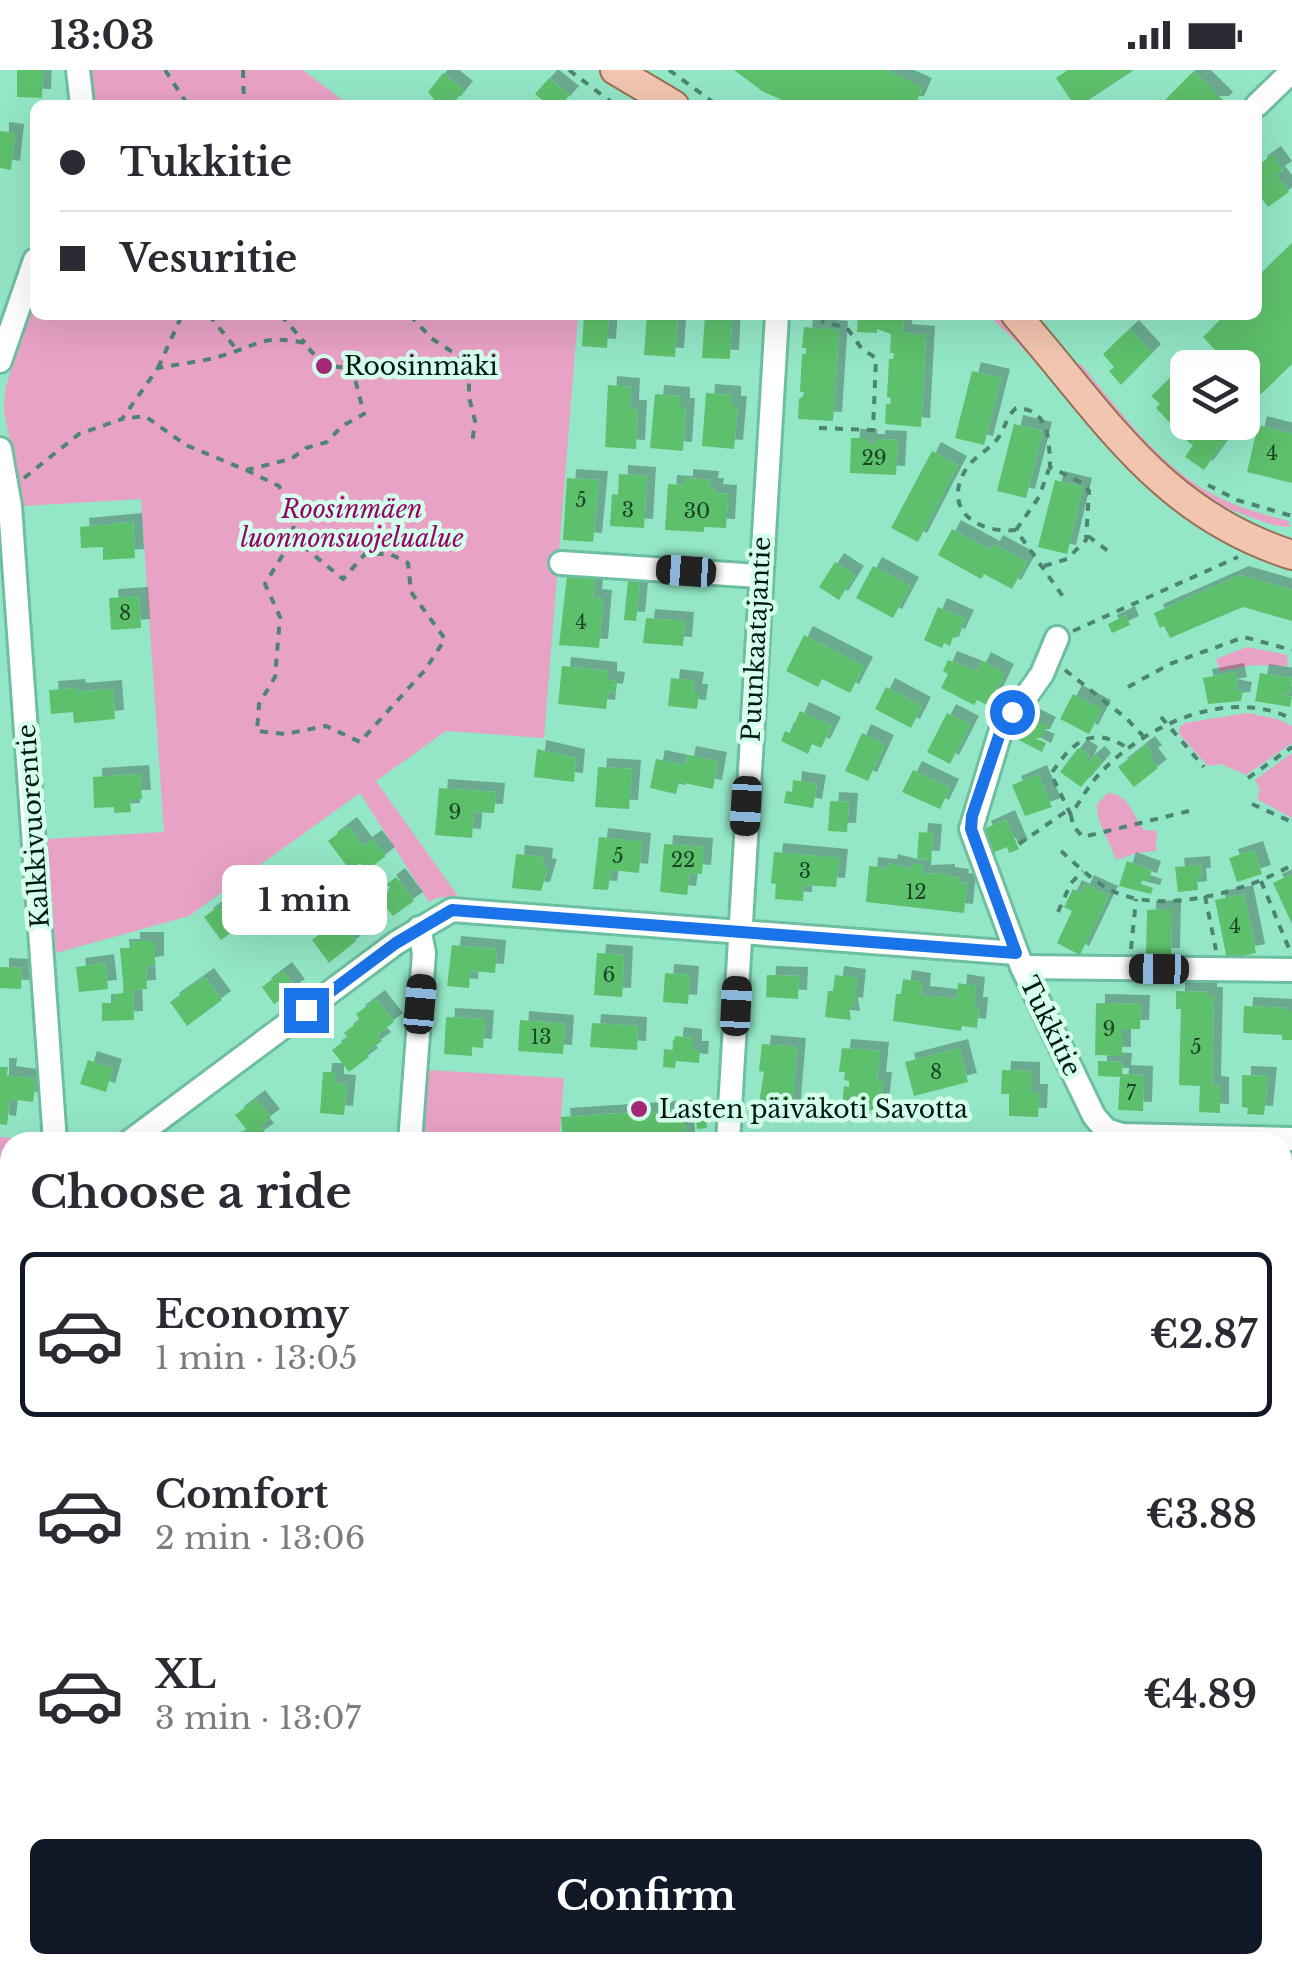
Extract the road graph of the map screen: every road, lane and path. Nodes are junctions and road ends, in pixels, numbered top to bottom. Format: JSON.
{"nodes":[{"id":1,"x":78,"y":70,"type":"edge"},
{"id":2,"x":166,"y":70,"type":"edge"},
{"id":3,"x":243,"y":70,"type":"edge"},
{"id":4,"x":569,"y":70,"type":"edge"},
{"id":5,"x":615,"y":70,"type":"edge"},
{"id":6,"x":639,"y":70,"type":"edge"},
{"id":7,"x":669,"y":70,"type":"edge"},
{"id":8,"x":1289,"y":73,"type":"edge"},
{"id":9,"x":81,"y":100,"type":"edge"},
{"id":10,"x":185,"y":100,"type":"edge"},
{"id":11,"x":244,"y":100,"type":"edge"},
{"id":12,"x":608,"y":100,"type":"edge"},
{"id":13,"x":667,"y":100,"type":"edge"},
{"id":14,"x":668,"y":100,"type":"edge"},
{"id":15,"x":710,"y":100,"type":"edge"},
{"id":16,"x":1262,"y":100,"type":"edge"},
{"id":17,"x":30,"y":274,"type":"edge"},
{"id":18,"x":180,"y":320,"type":"edge"},
{"id":19,"x":213,"y":320,"type":"edge"},
{"id":20,"x":285,"y":320,"type":"edge"},
{"id":21,"x":415,"y":320,"type":"edge"},
{"id":22,"x":777,"y":320,"type":"edge"},
{"id":23,"x":1020,"y":320,"type":"edge"},
{"id":24,"x":820,"y":321,"type":"dead end"},
{"id":25,"x":305,"y":344,"type":"junction"},
{"id":26,"x":237,"y":350,"type":"junction"},
{"id":27,"x":0,"y":361,"type":"edge"},
{"id":28,"x":158,"y":368,"type":"junction"},
{"id":29,"x":122,"y":419,"type":"junction"},
{"id":30,"x":819,"y":428,"type":"dead end"},
{"id":31,"x":472,"y":444,"type":"dead end"},
{"id":32,"x":0,"y":450,"type":"edge"},
{"id":33,"x":1050,"y":467,"type":"junction"},
{"id":34,"x":246,"y":470,"type":"junction"},
{"id":35,"x":25,"y":477,"type":"dead end"},
{"id":36,"x":1196,"y":478,"type":"dead end"},
{"id":37,"x":1292,"y":516,"type":"edge"},
{"id":38,"x":1218,"y":520,"type":"junction"},
{"id":39,"x":1016,"y":530,"type":"junction"},
{"id":40,"x":1088,"y":536,"type":"junction"},
{"id":41,"x":1292,"y":536,"type":"edge"},
{"id":42,"x":293,"y":538,"type":"junction"},
{"id":43,"x":1108,"y":551,"type":"dead end"},
{"id":44,"x":1292,"y":555,"type":"edge"},
{"id":45,"x":1238,"y":557,"type":"dead end"},
{"id":46,"x":561,"y":563,"type":"dead end"},
{"id":47,"x":1044,"y":566,"type":"junction"},
{"id":48,"x":760,"y":576,"type":"junction"},
{"id":49,"x":1064,"y":598,"type":"dead end"},
{"id":50,"x":1053,"y":648,"type":"junction"},
{"id":51,"x":1292,"y":650,"type":"edge"},
{"id":52,"x":1128,"y":687,"type":"dead end"},
{"id":53,"x":1161,"y":716,"type":"dead end"},
{"id":54,"x":1292,"y":718,"type":"edge"},
{"id":55,"x":1167,"y":723,"type":"junction"},
{"id":56,"x":1145,"y":738,"type":"junction"},
{"id":57,"x":1292,"y":747,"type":"edge"},
{"id":58,"x":1129,"y":749,"type":"junction"},
{"id":59,"x":1204,"y":767,"type":"dead end"},
{"id":60,"x":1248,"y":778,"type":"dead end"},
{"id":61,"x":1252,"y":804,"type":"dead end"},
{"id":62,"x":1189,"y":811,"type":"dead end"},
{"id":63,"x":1069,"y":813,"type":"junction"},
{"id":64,"x":1292,"y":822,"type":"edge"},
{"id":65,"x":1019,"y":844,"type":"dead end"},
{"id":66,"x":1061,"y":850,"type":"dead end"},
{"id":67,"x":1292,"y":865,"type":"edge"},
{"id":68,"x":1083,"y":870,"type":"junction"},
{"id":69,"x":1261,"y":881,"type":"junction"},
{"id":70,"x":1206,"y":896,"type":"junction"},
{"id":71,"x":1136,"y":899,"type":"junction"},
{"id":72,"x":1058,"y":912,"type":"dead end"},
{"id":73,"x":419,"y":928,"type":"junction"},
{"id":74,"x":739,"y":931,"type":"junction"},
{"id":75,"x":1292,"y":957,"type":"edge"},
{"id":76,"x":1019,"y":960,"type":"junction"},
{"id":77,"x":1128,"y":968,"type":"junction"},
{"id":78,"x":1220,"y":970,"type":"junction"},
{"id":79,"x":1292,"y":970,"type":"edge"},
{"id":80,"x":54,"y":1132,"type":"edge"},
{"id":81,"x":143,"y":1132,"type":"edge"},
{"id":82,"x":411,"y":1132,"type":"edge"},
{"id":83,"x":729,"y":1132,"type":"edge"},
{"id":84,"x":1100,"y":1132,"type":"edge"}],
"edges":[{"from":1,"to":9,"type":"street"},
{"from":2,"to":10,"type":"path"},
{"from":3,"to":11,"type":"path"},
{"from":4,"to":12,"type":"path"},
{"from":5,"to":13,"type":"main road"},
{"from":6,"to":14,"type":"main road"},
{"from":7,"to":15,"type":"path"},
{"from":8,"to":16,"type":"street"},
{"from":17,"to":27,"type":"street"},
{"from":18,"to":28,"type":"path"},
{"from":19,"to":26,"type":"path"},
{"from":20,"to":25,"type":"path"},
{"from":21,"to":31,"type":"path"},
{"from":22,"to":48,"type":"street","name":"Puunkaatajantie"},
{"from":23,"to":38,"type":"main road"},
{"from":24,"to":30,"type":"path"},
{"from":25,"to":26,"type":"path"},
{"from":25,"to":34,"type":"path"},
{"from":26,"to":28,"type":"path"},
{"from":28,"to":29,"type":"path"},
{"from":29,"to":34,"type":"path"},
{"from":29,"to":35,"type":"path"},
{"from":32,"to":80,"type":"street","name":"Kalkkivuorentie"},
{"from":33,"to":39,"type":"path"},
{"from":33,"to":39,"type":"path"},
{"from":33,"to":40,"type":"path"},
{"from":34,"to":42,"type":"path"},
{"from":36,"to":37,"type":"path"},
{"from":38,"to":41,"type":"main road"},
{"from":38,"to":44,"type":"main road"},
{"from":39,"to":47,"type":"path"},
{"from":40,"to":43,"type":"path"},
{"from":40,"to":47,"type":"path"},
{"from":42,"to":42,"type":"path"},
{"from":45,"to":50,"type":"path"},
{"from":46,"to":48,"type":"street"},
{"from":47,"to":49,"type":"path"},
{"from":48,"to":74,"type":"street","name":"Puunkaatajantie"},
{"from":50,"to":56,"type":"path"},
{"from":50,"to":76,"type":"street","name":"Tukkitie"},
{"from":51,"to":52,"type":"path"},
{"from":53,"to":55,"type":"path"},
{"from":54,"to":55,"type":"path"},
{"from":55,"to":56,"type":"path"},
{"from":55,"to":59,"type":"path"},
{"from":56,"to":58,"type":"path"},
{"from":57,"to":60,"type":"path"},
{"from":58,"to":63,"type":"path"},
{"from":58,"to":63,"type":"path"},
{"from":61,"to":64,"type":"path"},
{"from":62,"to":63,"type":"path"},
{"from":63,"to":65,"type":"path"},
{"from":66,"to":68,"type":"path"},
{"from":67,"to":69,"type":"path"},
{"from":68,"to":71,"type":"path"},
{"from":68,"to":72,"type":"path"},
{"from":69,"to":70,"type":"path"},
{"from":69,"to":75,"type":"path"},
{"from":70,"to":71,"type":"path"},
{"from":70,"to":78,"type":"path"},
{"from":71,"to":77,"type":"path"},
{"from":73,"to":74,"type":"street"},
{"from":73,"to":81,"type":"street"},
{"from":73,"to":82,"type":"street"},
{"from":74,"to":76,"type":"street"},
{"from":74,"to":83,"type":"street","name":"Puunkaatajantie"},
{"from":76,"to":77,"type":"street"},
{"from":76,"to":84,"type":"street","name":"Tukkitie"},
{"from":77,"to":78,"type":"street"},
{"from":78,"to":79,"type":"street"}]}
